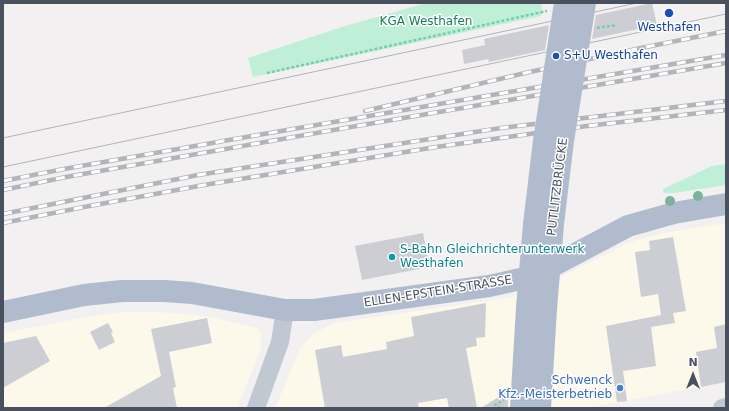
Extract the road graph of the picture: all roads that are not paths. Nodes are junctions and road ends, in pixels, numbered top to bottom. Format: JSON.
{"nodes":[{"id":1,"x":573,"y":13,"type":"edge"},
{"id":2,"x":726,"y":204,"type":"edge"},
{"id":3,"x":285,"y":310,"type":"junction"},
{"id":4,"x":3,"y":312,"type":"edge"},
{"id":5,"x":726,"y":407,"type":"edge"},
{"id":6,"x":256,"y":408,"type":"edge"},
{"id":7,"x":521,"y":408,"type":"edge"},
{"id":8,"x":540,"y":408,"type":"edge"},
{"id":9,"x":722,"y":408,"type":"edge"}],
"edges":[{"from":1,"to":7,"type":"main road","name":"PUTLITZBRÜCKE","bridge":true},
{"from":1,"to":8,"type":"main road","name":"PUTLITZBRÜCKE","bridge":true},
{"from":2,"to":3,"type":"main road","name":"ELLEN-EPSTEIN-STRASSE"},
{"from":3,"to":4,"type":"main road","name":"ELLEN-EPSTEIN-STRASSE"},
{"from":3,"to":6,"type":"street"},
{"from":5,"to":9,"type":"street"}]}
